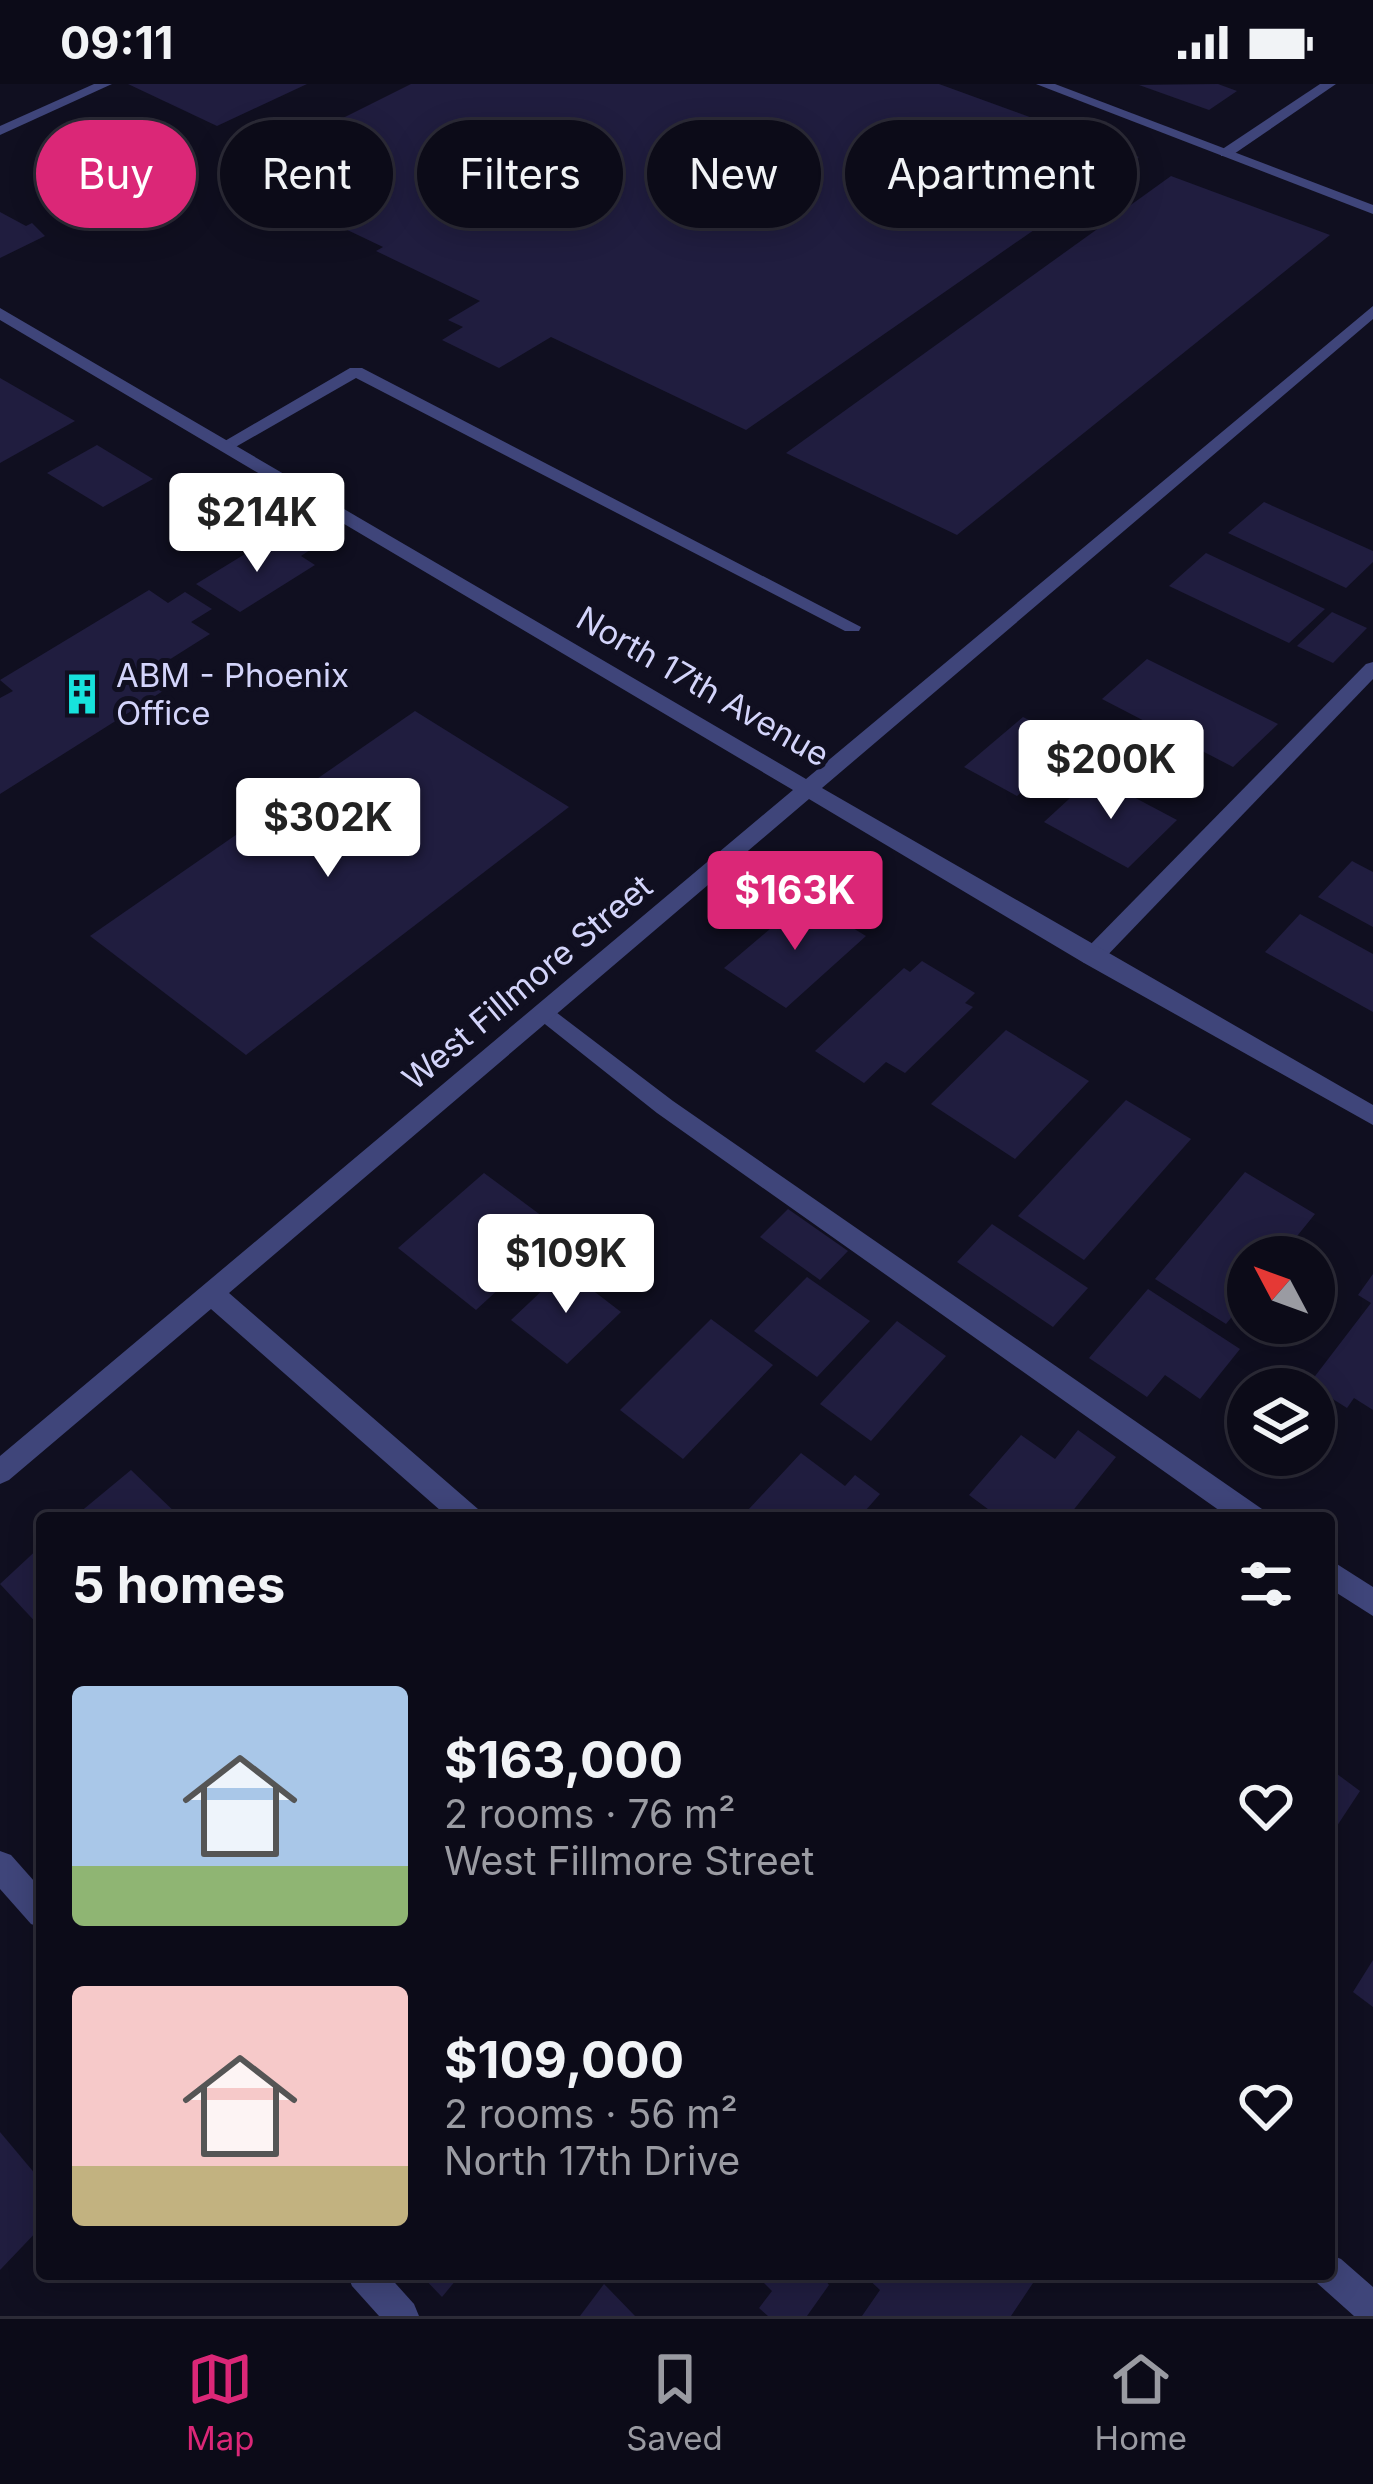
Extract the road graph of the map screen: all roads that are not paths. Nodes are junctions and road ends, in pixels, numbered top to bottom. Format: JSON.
{"nodes":[{"id":1,"x":105,"y":84,"type":"edge"},
{"id":2,"x":1043,"y":84,"type":"edge"},
{"id":3,"x":1329,"y":84,"type":"edge"},
{"id":4,"x":0,"y":131,"type":"edge"},
{"id":5,"x":1226,"y":153,"type":"junction"},
{"id":6,"x":1373,"y":210,"type":"edge"},
{"id":7,"x":1373,"y":311,"type":"edge"},
{"id":8,"x":0,"y":313,"type":"edge"},
{"id":9,"x":226,"y":445,"type":"junction"},
{"id":10,"x":852,"y":627,"type":"dead end"},
{"id":11,"x":1373,"y":668,"type":"edge"},
{"id":12,"x":810,"y":786,"type":"junction"},
{"id":13,"x":1092,"y":957,"type":"junction"},
{"id":14,"x":544,"y":1011,"type":"junction"},
{"id":15,"x":1373,"y":1117,"type":"edge"},
{"id":16,"x":211,"y":1293,"type":"junction"},
{"id":17,"x":0,"y":1472,"type":"edge"},
{"id":18,"x":461,"y":1512,"type":"edge"},
{"id":19,"x":1243,"y":1512,"type":"edge"},
{"id":20,"x":1335,"y":1576,"type":"edge"},
{"id":21,"x":1373,"y":1603,"type":"edge"},
{"id":22,"x":0,"y":1866,"type":"edge"},
{"id":23,"x":36,"y":1906,"type":"edge"},
{"id":24,"x":1335,"y":2276,"type":"edge"},
{"id":25,"x":369,"y":2280,"type":"edge"},
{"id":26,"x":1373,"y":2310,"type":"edge"},
{"id":27,"x":402,"y":2316,"type":"edge"}],
"edges":[{"from":1,"to":4,"type":"street"},
{"from":2,"to":5,"type":"street"},
{"from":3,"to":5,"type":"street"},
{"from":5,"to":6,"type":"street"},
{"from":7,"to":12,"type":"street","name":"West Fillmore Street"},
{"from":8,"to":9,"type":"street","name":"North 17th Avenue"},
{"from":9,"to":10,"type":"street"},
{"from":9,"to":12,"type":"street","name":"North 17th Avenue"},
{"from":11,"to":13,"type":"street"},
{"from":12,"to":13,"type":"street","name":"North 17th Avenue"},
{"from":12,"to":14,"type":"street","name":"West Fillmore Street"},
{"from":13,"to":15,"type":"street","name":"North 17th Avenue"},
{"from":14,"to":16,"type":"street","name":"West Fillmore Street"},
{"from":14,"to":19,"type":"street"},
{"from":16,"to":17,"type":"street","name":"West Fillmore Street"},
{"from":16,"to":18,"type":"street"},
{"from":20,"to":21,"type":"street"},
{"from":22,"to":23,"type":"street"},
{"from":24,"to":26,"type":"street"},
{"from":25,"to":27,"type":"street"}]}
